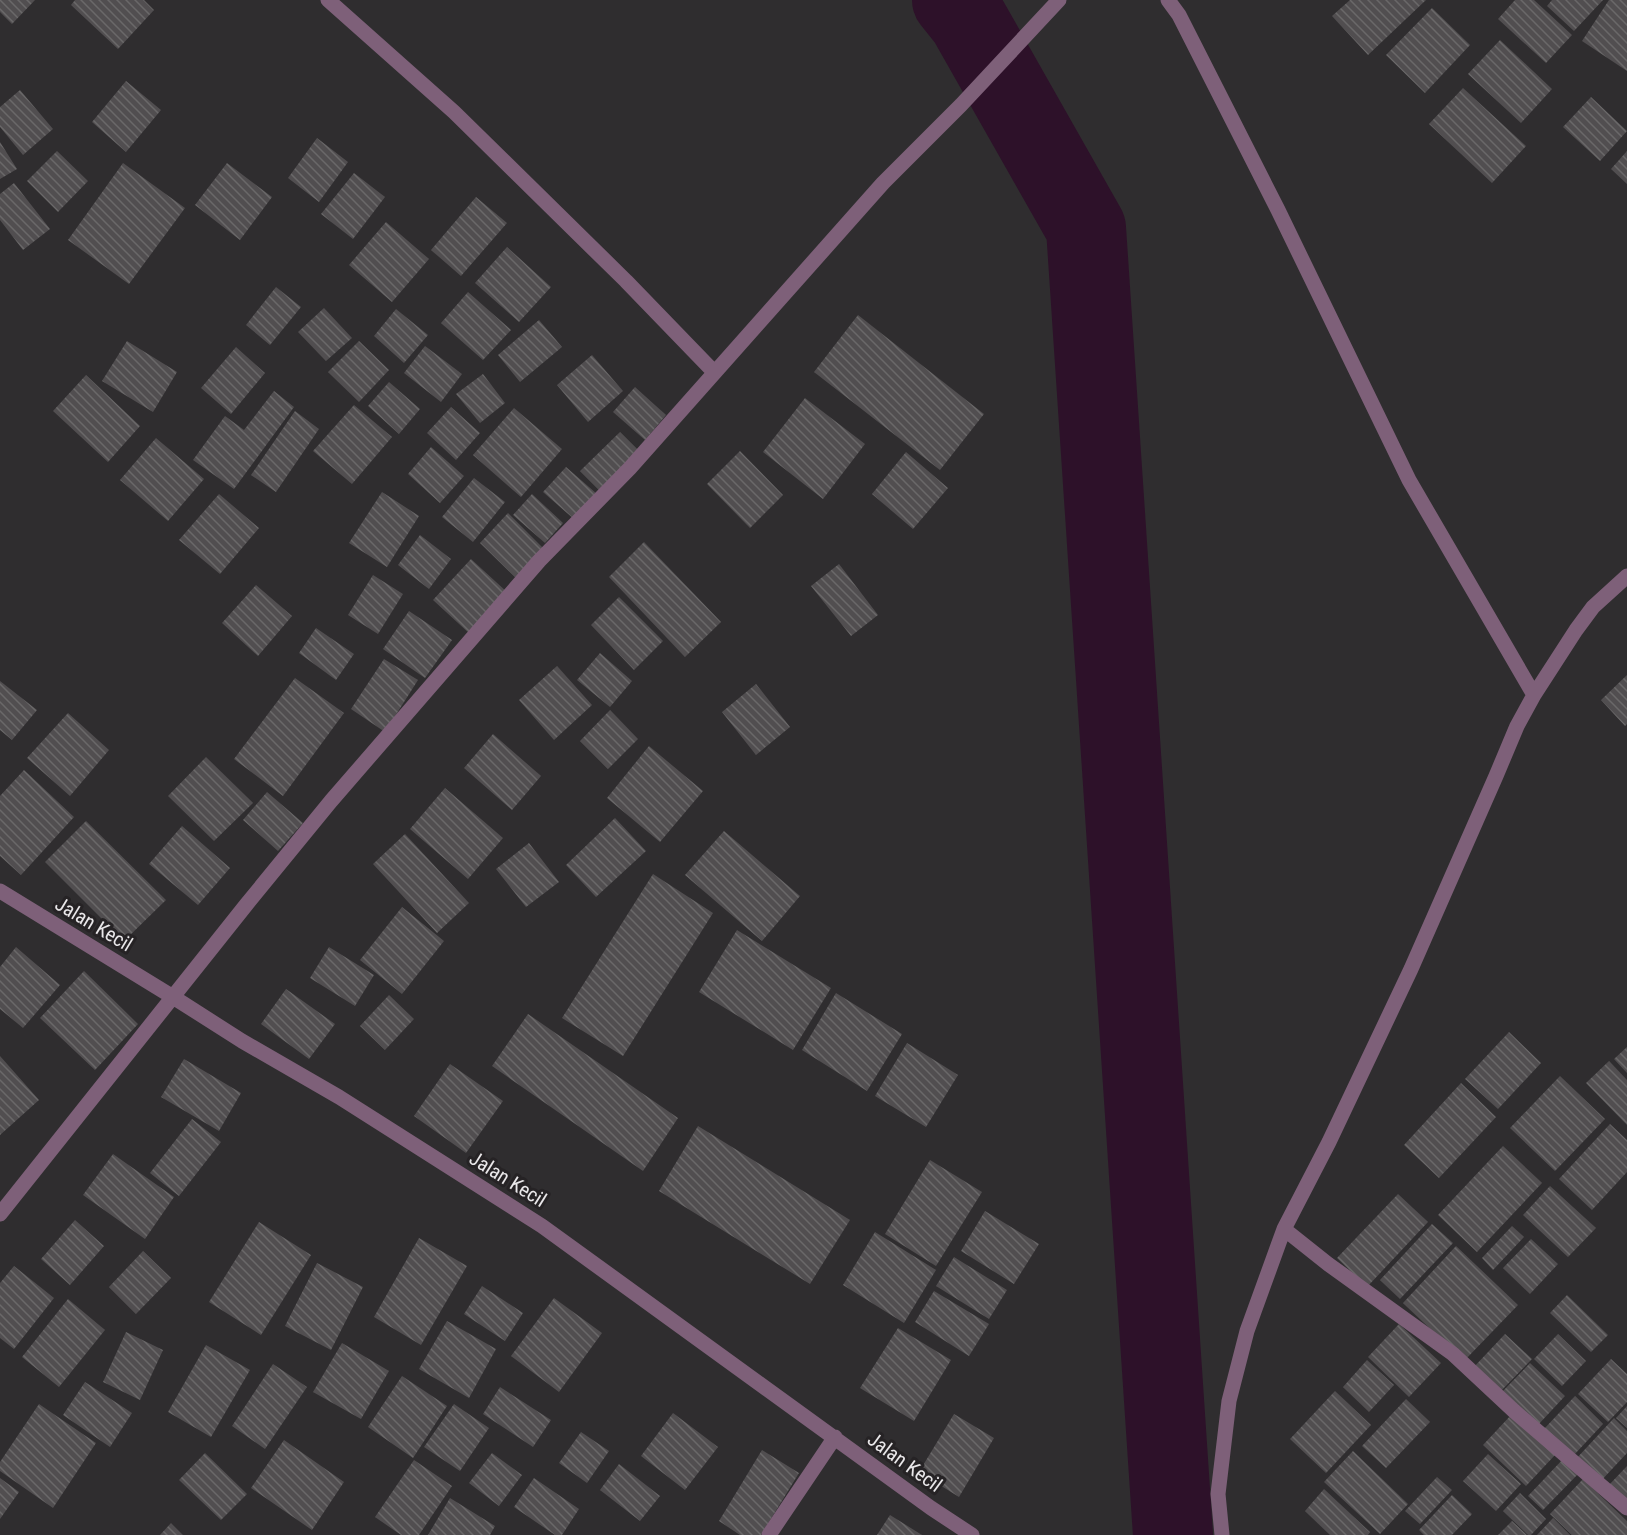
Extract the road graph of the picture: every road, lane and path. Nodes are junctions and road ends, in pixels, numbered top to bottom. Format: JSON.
{"nodes":[{"id":1,"x":328,"y":0,"type":"edge"},
{"id":2,"x":1059,"y":0,"type":"edge"},
{"id":3,"x":1168,"y":0,"type":"edge"},
{"id":4,"x":714,"y":372,"type":"junction"},
{"id":5,"x":1627,"y":576,"type":"edge"},
{"id":6,"x":1534,"y":695,"type":"junction"},
{"id":7,"x":0,"y":891,"type":"edge"},
{"id":8,"x":173,"y":997,"type":"junction"},
{"id":9,"x":0,"y":1214,"type":"edge"},
{"id":10,"x":1284,"y":1229,"type":"junction"},
{"id":11,"x":835,"y":1437,"type":"junction"},
{"id":12,"x":1627,"y":1508,"type":"edge"},
{"id":13,"x":769,"y":1535,"type":"edge"},
{"id":14,"x":972,"y":1535,"type":"edge"},
{"id":15,"x":1222,"y":1535,"type":"edge"}],
"edges":[{"from":1,"to":4,"type":"street"},
{"from":2,"to":4,"type":"street"},
{"from":3,"to":6,"type":"street"},
{"from":4,"to":8,"type":"street"},
{"from":5,"to":6,"type":"street"},
{"from":6,"to":10,"type":"street"},
{"from":7,"to":8,"type":"street","name":"Jalan Kecil"},
{"from":8,"to":9,"type":"street"},
{"from":8,"to":11,"type":"street","name":"Jalan Kecil"},
{"from":10,"to":12,"type":"street"},
{"from":10,"to":15,"type":"street"},
{"from":11,"to":13,"type":"street"},
{"from":11,"to":14,"type":"street","name":"Jalan Kecil"}]}
